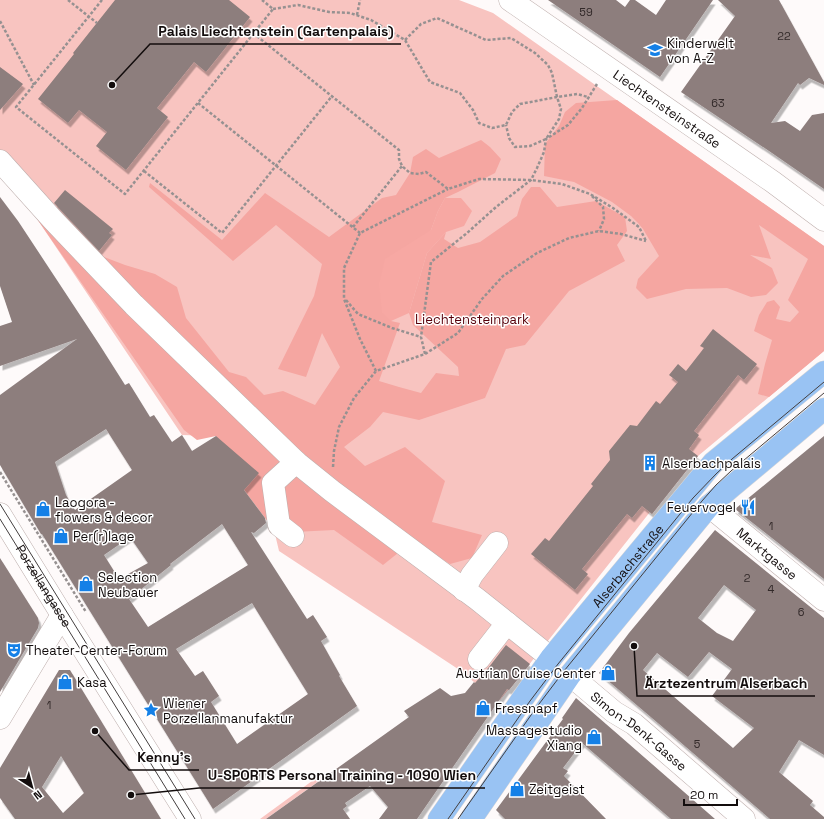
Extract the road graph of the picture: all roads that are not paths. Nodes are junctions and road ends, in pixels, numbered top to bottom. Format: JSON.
{"nodes":[{"id":1,"x":510,"y":0,"type":"edge"},
{"id":2,"x":0,"y":161,"type":"edge"},
{"id":3,"x":824,"y":220,"type":"edge"},
{"id":4,"x":824,"y":372,"type":"edge"},
{"id":5,"x":824,"y":409,"type":"edge"},
{"id":6,"x":296,"y":462,"type":"junction"},
{"id":7,"x":709,"y":506,"type":"junction"},
{"id":8,"x":0,"y":514,"type":"edge"},
{"id":9,"x":293,"y":536,"type":"dead end"},
{"id":10,"x":497,"y":543,"type":"dead end"},
{"id":11,"x":464,"y":590,"type":"junction"},
{"id":12,"x":824,"y":600,"type":"edge"},
{"id":13,"x":62,"y":615,"type":"junction"},
{"id":14,"x":507,"y":623,"type":"junction"},
{"id":15,"x":551,"y":658,"type":"junction"},
{"id":16,"x":479,"y":659,"type":"dead end"},
{"id":17,"x":570,"y":675,"type":"junction"},
{"id":18,"x":0,"y":718,"type":"edge"},
{"id":19,"x":477,"y":811,"type":"edge"},
{"id":20,"x":190,"y":819,"type":"edge"},
{"id":21,"x":439,"y":819,"type":"edge"},
{"id":22,"x":461,"y":819,"type":"edge"},
{"id":23,"x":744,"y":819,"type":"edge"}],
"edges":[{"from":1,"to":3,"type":"street","name":"Liechtensteinstraße"},
{"from":2,"to":6,"type":"street"},
{"from":4,"to":15,"type":"main road","name":"Alserbachstraße"},
{"from":5,"to":7,"type":"main road","name":"Alserbachstraße"},
{"from":6,"to":9,"type":"street"},
{"from":6,"to":11,"type":"street"},
{"from":7,"to":12,"type":"street","name":"Marktgasse"},
{"from":7,"to":17,"type":"main road","name":"Alserbachstraße"},
{"from":8,"to":13,"type":"street","name":"Porzellangasse"},
{"from":10,"to":11,"type":"street"},
{"from":11,"to":14,"type":"street"},
{"from":13,"to":18,"type":"street"},
{"from":13,"to":20,"type":"street","name":"Porzellangasse"},
{"from":14,"to":15,"type":"street"},
{"from":14,"to":16,"type":"street"},
{"from":15,"to":21,"type":"main road","name":"Alserbachstraße"},
{"from":17,"to":19,"type":"main road","name":"Alserbachstraße"},
{"from":17,"to":23,"type":"street","name":"Simon-Denk-Gasse"},
{"from":21,"to":22,"type":"main road"}]}
